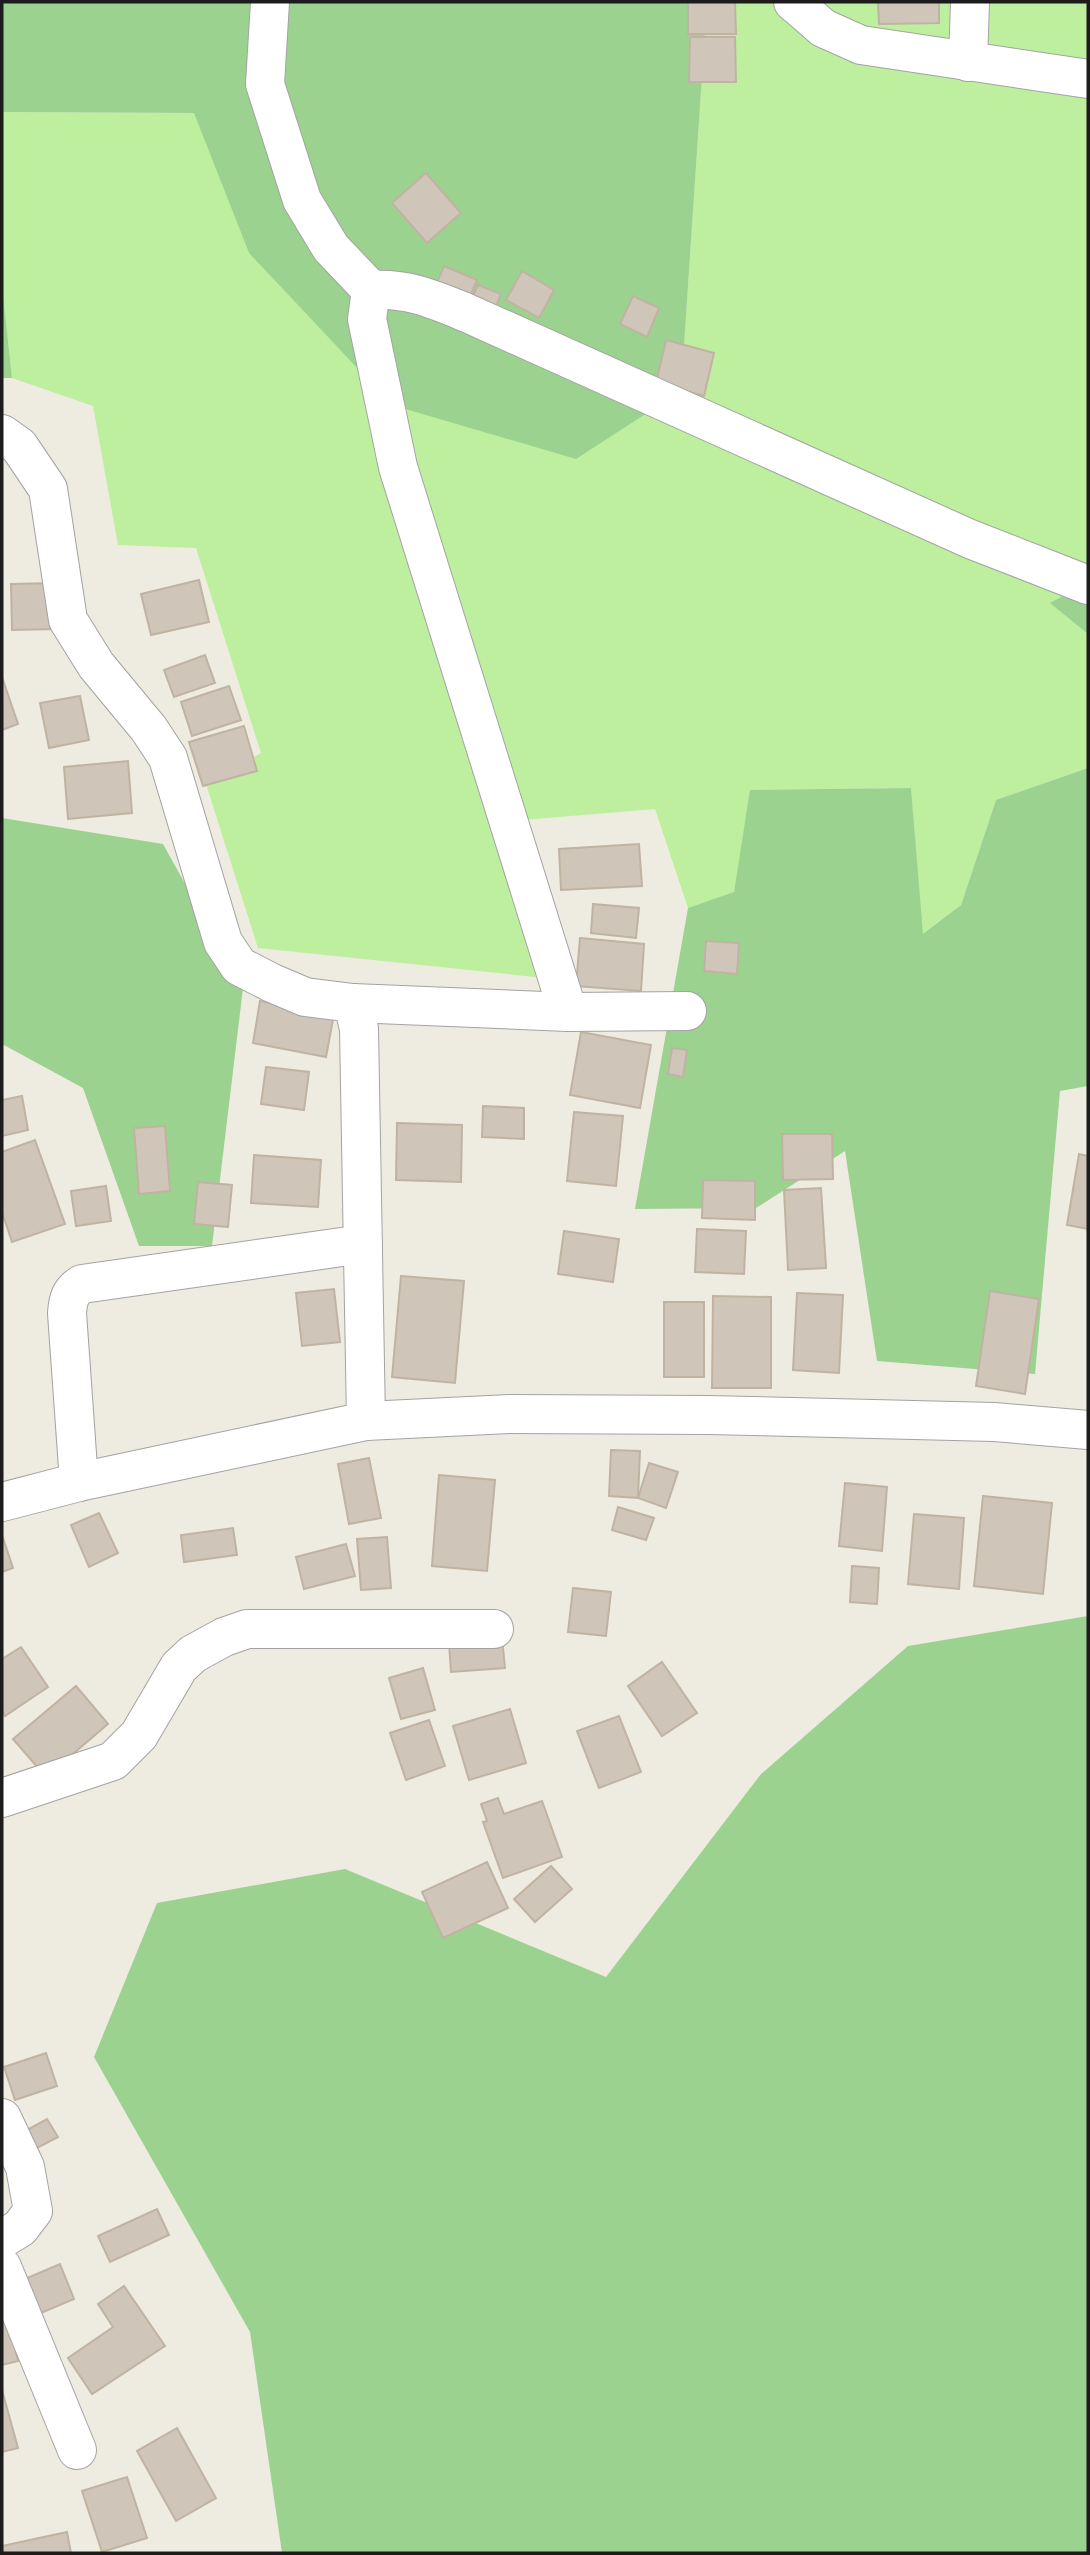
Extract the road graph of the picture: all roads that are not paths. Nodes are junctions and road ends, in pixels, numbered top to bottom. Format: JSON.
{"nodes":[{"id":1,"x":270,"y":2,"type":"edge"},
{"id":2,"x":793,"y":2,"type":"edge"},
{"id":3,"x":970,"y":2,"type":"edge"},
{"id":4,"x":968,"y":62,"type":"junction"},
{"id":5,"x":1088,"y":79,"type":"edge"},
{"id":6,"x":370,"y":290,"type":"junction"},
{"id":7,"x":2,"y":434,"type":"edge"},
{"id":8,"x":1088,"y":585,"type":"edge"},
{"id":9,"x":353,"y":1003,"type":"junction"},
{"id":10,"x":687,"y":1011,"type":"dead end"},
{"id":11,"x":568,"y":1012,"type":"junction"},
{"id":12,"x":363,"y":1244,"type":"junction"},
{"id":13,"x":366,"y":1421,"type":"junction"},
{"id":14,"x":1088,"y":1430,"type":"edge"},
{"id":15,"x":79,"y":1482,"type":"junction"},
{"id":16,"x":2,"y":1502,"type":"edge"},
{"id":17,"x":494,"y":1629,"type":"dead end"},
{"id":18,"x":2,"y":1798,"type":"edge"},
{"id":19,"x":2,"y":2118,"type":"edge"},
{"id":20,"x":2,"y":2239,"type":"edge"},
{"id":21,"x":2,"y":2267,"type":"edge"},
{"id":22,"x":77,"y":2450,"type":"dead end"}],
"edges":[{"from":1,"to":6,"type":"street"},
{"from":2,"to":4,"type":"street"},
{"from":3,"to":4,"type":"street"},
{"from":4,"to":5,"type":"street"},
{"from":6,"to":8,"type":"street"},
{"from":6,"to":11,"type":"street"},
{"from":7,"to":9,"type":"street"},
{"from":9,"to":11,"type":"street"},
{"from":9,"to":12,"type":"street"},
{"from":10,"to":11,"type":"street"},
{"from":12,"to":13,"type":"street"},
{"from":12,"to":15,"type":"street"},
{"from":13,"to":14,"type":"street"},
{"from":13,"to":15,"type":"street"},
{"from":15,"to":16,"type":"street"},
{"from":17,"to":18,"type":"street"},
{"from":19,"to":20,"type":"street"},
{"from":21,"to":22,"type":"street"}]}
